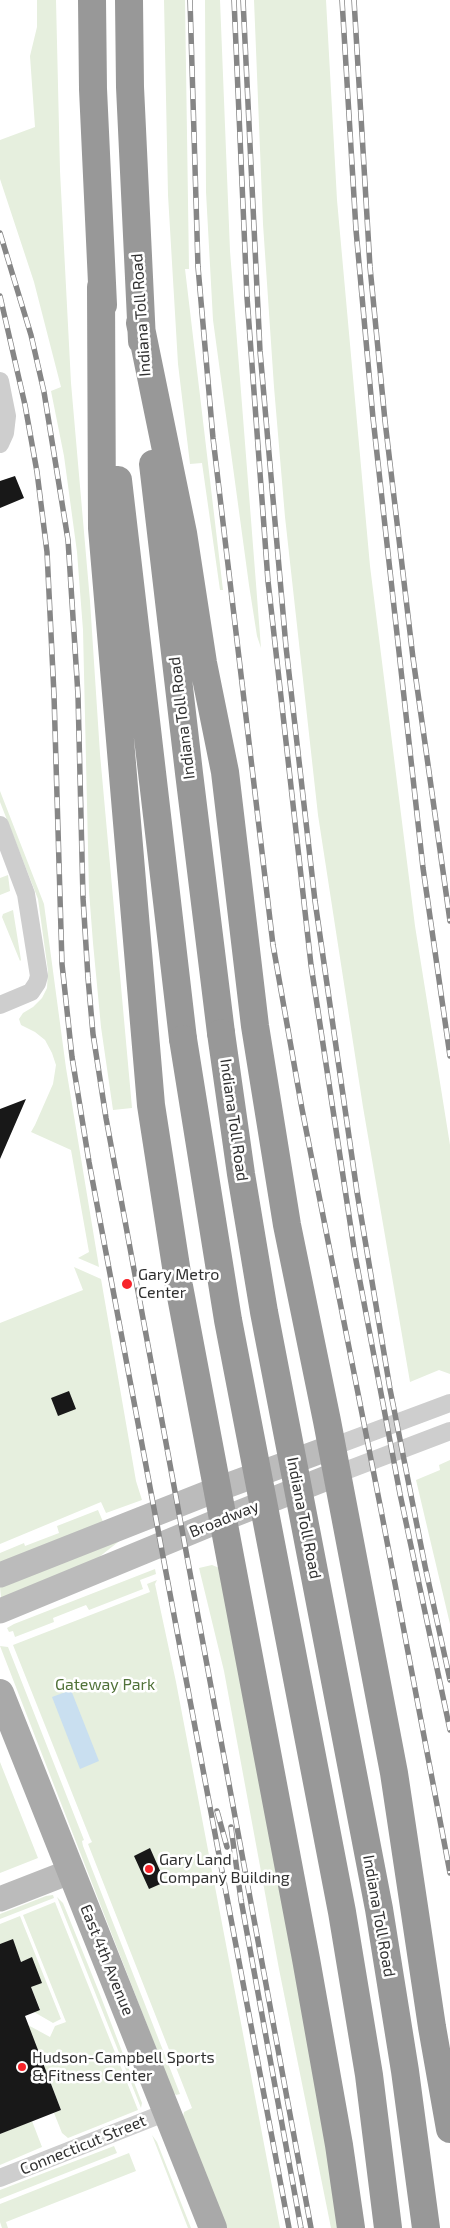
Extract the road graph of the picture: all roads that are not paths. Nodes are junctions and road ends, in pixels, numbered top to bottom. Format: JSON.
{"nodes":[{"id":1,"x":92,"y":0,"type":"edge"},
{"id":2,"x":129,"y":0,"type":"edge"},
{"id":3,"x":101,"y":287,"type":"junction"},
{"id":4,"x":140,"y":323,"type":"junction"},
{"id":5,"x":0,"y":382,"type":"edge"},
{"id":6,"x":2,"y":438,"type":"edge"},
{"id":7,"x":0,"y":825,"type":"edge"},
{"id":8,"x":0,"y":1005,"type":"edge"},
{"id":9,"x":450,"y":1403,"type":"edge"},
{"id":10,"x":450,"y":1431,"type":"edge"},
{"id":11,"x":332,"y":1447,"type":"junction"},
{"id":12,"x":337,"y":1474,"type":"junction"},
{"id":13,"x":218,"y":1489,"type":"junction"},
{"id":14,"x":223,"y":1519,"type":"junction"},
{"id":15,"x":0,"y":1575,"type":"edge"},
{"id":16,"x":0,"y":1611,"type":"edge"},
{"id":17,"x":0,"y":1693,"type":"edge"},
{"id":18,"x":72,"y":1871,"type":"junction"},
{"id":19,"x":0,"y":1899,"type":"edge"},
{"id":20,"x":167,"y":2112,"type":"junction"},
{"id":21,"x":450,"y":2128,"type":"edge"},
{"id":22,"x":0,"y":2178,"type":"edge"},
{"id":23,"x":213,"y":2228,"type":"edge"},
{"id":24,"x":351,"y":2228,"type":"edge"},
{"id":25,"x":388,"y":2228,"type":"edge"},
{"id":26,"x":426,"y":2228,"type":"edge"}],
"edges":[{"from":1,"to":3,"type":"highway"},
{"from":2,"to":4,"type":"highway","name":"Indiana Toll Road"},
{"from":3,"to":13,"type":"highway"},
{"from":3,"to":25,"type":"highway","bridge":true},
{"from":4,"to":11,"type":"highway"},
{"from":4,"to":26,"type":"highway","name":"Indiana Toll Road","bridge":true},
{"from":5,"to":6,"type":"street"},
{"from":7,"to":8,"type":"street"},
{"from":9,"to":11,"type":"street","name":"Broadway"},
{"from":10,"to":12,"type":"street","name":"Broadway"},
{"from":11,"to":12,"type":"highway"},
{"from":11,"to":13,"type":"main road","name":"Broadway"},
{"from":12,"to":14,"type":"main road","name":"Broadway"},
{"from":12,"to":21,"type":"highway"},
{"from":13,"to":14,"type":"highway"},
{"from":13,"to":15,"type":"main road","name":"Broadway"},
{"from":14,"to":16,"type":"main road","name":"Broadway"},
{"from":14,"to":24,"type":"highway"},
{"from":17,"to":18,"type":"main road","name":"East 4th Avenue"},
{"from":18,"to":19,"type":"main road"},
{"from":18,"to":20,"type":"main road","name":"East 4th Avenue"},
{"from":20,"to":22,"type":"street","name":"Connecticut Street"},
{"from":20,"to":23,"type":"main road","name":"East 4th Avenue"}]}
